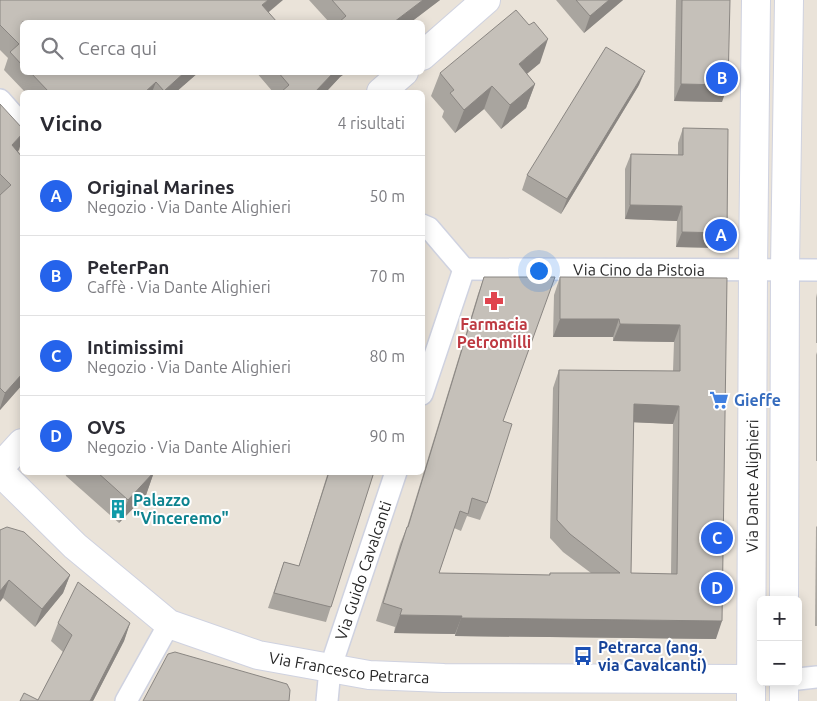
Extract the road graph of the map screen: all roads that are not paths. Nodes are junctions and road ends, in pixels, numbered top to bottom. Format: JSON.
{"nodes":[{"id":1,"x":486,"y":0,"type":"edge"},
{"id":2,"x":756,"y":0,"type":"edge"},
{"id":3,"x":789,"y":0,"type":"edge"},
{"id":4,"x":425,"y":53,"type":"edge"},
{"id":5,"x":401,"y":75,"type":"edge"},
{"id":6,"x":383,"y":90,"type":"edge"},
{"id":7,"x":0,"y":100,"type":"edge"},
{"id":8,"x":20,"y":123,"type":"edge"},
{"id":9,"x":425,"y":226,"type":"edge"},
{"id":10,"x":464,"y":269,"type":"junction"},
{"id":11,"x":785,"y":269,"type":"junction"},
{"id":12,"x":753,"y":270,"type":"junction"},
{"id":13,"x":817,"y":270,"type":"edge"},
{"id":14,"x":425,"y":385,"type":"edge"},
{"id":15,"x":20,"y":445,"type":"edge"},
{"id":16,"x":0,"y":467,"type":"edge"},
{"id":17,"x":0,"y":472,"type":"edge"},
{"id":18,"x":395,"y":475,"type":"edge"},
{"id":19,"x":784,"y":596,"type":"edge"},
{"id":20,"x":169,"y":624,"type":"junction"},
{"id":21,"x":330,"y":669,"type":"junction"},
{"id":22,"x":817,"y":676,"type":"edge"},
{"id":23,"x":802,"y":678,"type":"edge"},
{"id":24,"x":784,"y":686,"type":"edge"},
{"id":25,"x":754,"y":687,"type":"edge"},
{"id":26,"x":126,"y":701,"type":"edge"},
{"id":27,"x":327,"y":701,"type":"edge"},
{"id":28,"x":784,"y":701,"type":"edge"}],
"edges":[{"from":1,"to":4,"type":"street"},
{"from":2,"to":12,"type":"street","name":"Via Dante Alighieri"},
{"from":3,"to":11,"type":"street","name":"Via Dante Alighieri"},
{"from":5,"to":6,"type":"street"},
{"from":7,"to":8,"type":"street"},
{"from":9,"to":10,"type":"street"},
{"from":10,"to":12,"type":"street","name":"Via Cino da Pistoia"},
{"from":10,"to":14,"type":"street"},
{"from":11,"to":12,"type":"street"},
{"from":11,"to":13,"type":"street"},
{"from":11,"to":19,"type":"street","name":"Via Dante Alighieri"},
{"from":12,"to":25,"type":"street","name":"Via Dante Alighieri"},
{"from":15,"to":16,"type":"street"},
{"from":17,"to":20,"type":"street","name":"Via Francesco Petrarca"},
{"from":18,"to":21,"type":"street","name":"Via Guido Cavalcanti"},
{"from":20,"to":21,"type":"street","name":"Via Francesco Petrarca"},
{"from":20,"to":26,"type":"street"},
{"from":21,"to":25,"type":"street","name":"Via Francesco Petrarca"},
{"from":21,"to":27,"type":"street","name":"Via Guido Cavalcanti"},
{"from":22,"to":23,"type":"street"},
{"from":24,"to":28,"type":"street"}]}
